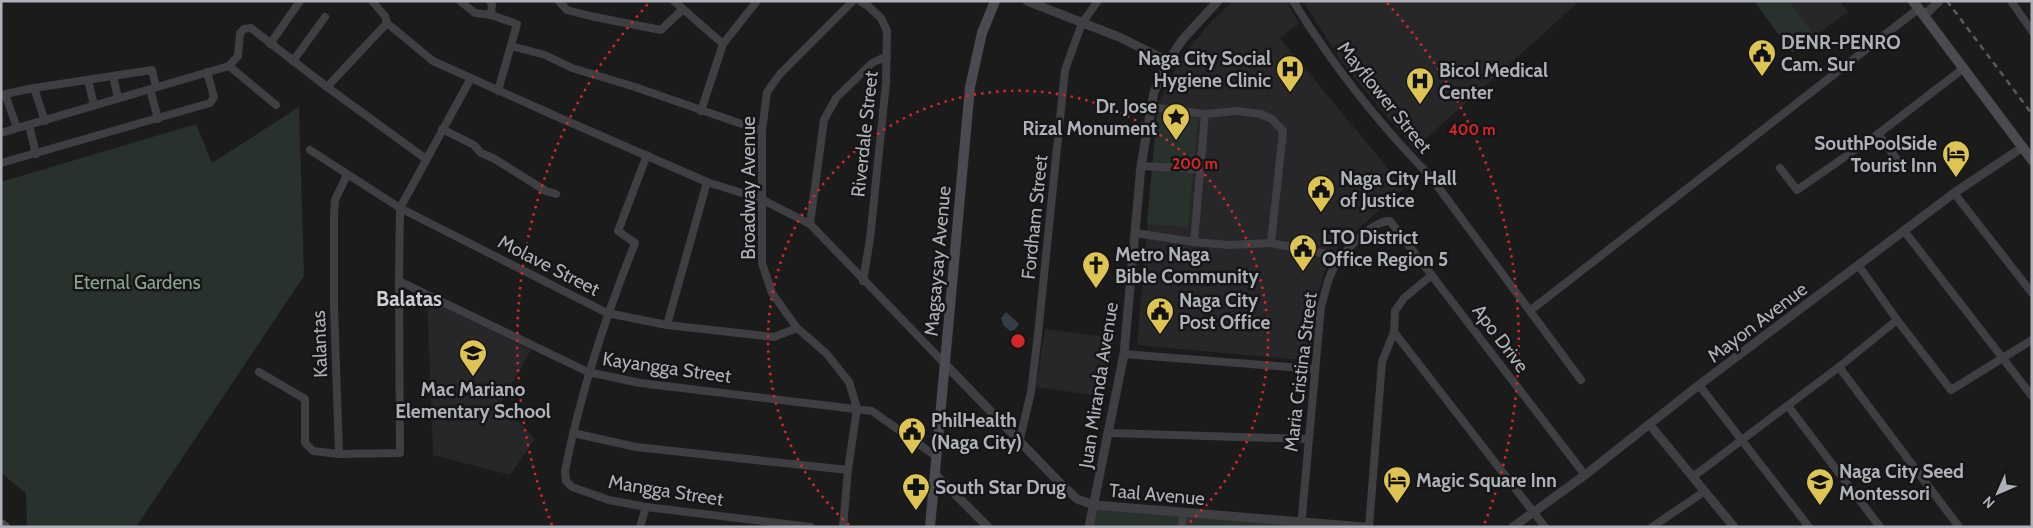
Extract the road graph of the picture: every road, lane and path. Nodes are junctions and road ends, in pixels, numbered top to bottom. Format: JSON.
{"nodes":[{"id":1,"x":300,"y":1,"type":"edge"},
{"id":2,"x":372,"y":1,"type":"edge"},
{"id":3,"x":460,"y":1,"type":"edge"},
{"id":4,"x":490,"y":1,"type":"edge"},
{"id":5,"x":559,"y":1,"type":"edge"},
{"id":6,"x":674,"y":1,"type":"edge"},
{"id":7,"x":757,"y":1,"type":"edge"},
{"id":8,"x":853,"y":1,"type":"edge"},
{"id":9,"x":860,"y":1,"type":"edge"},
{"id":10,"x":995,"y":1,"type":"edge"},
{"id":11,"x":1027,"y":1,"type":"edge"},
{"id":12,"x":1098,"y":1,"type":"edge"},
{"id":13,"x":1218,"y":1,"type":"edge"},
{"id":14,"x":1293,"y":1,"type":"edge"},
{"id":15,"x":1939,"y":1,"type":"edge"},
{"id":16,"x":2011,"y":1,"type":"edge"},
{"id":17,"x":1919,"y":8,"type":"edge"},
{"id":18,"x":683,"y":9,"type":"junction"},
{"id":19,"x":491,"y":15,"type":"junction"},
{"id":20,"x":325,"y":17,"type":"dead end"},
{"id":21,"x":2028,"y":19,"type":"edge"},
{"id":22,"x":387,"y":23,"type":"junction"},
{"id":23,"x":1082,"y":23,"type":"junction"},
{"id":24,"x":2032,"y":31,"type":"edge"},
{"id":25,"x":270,"y":44,"type":"junction"},
{"id":26,"x":723,"y":44,"type":"junction"},
{"id":27,"x":511,"y":46,"type":"junction"},
{"id":28,"x":887,"y":56,"type":"junction"},
{"id":29,"x":293,"y":61,"type":"junction"},
{"id":30,"x":1168,"y":61,"type":"junction"},
{"id":31,"x":229,"y":66,"type":"junction"},
{"id":32,"x":1964,"y":68,"type":"junction"},
{"id":33,"x":207,"y":72,"type":"junction"},
{"id":34,"x":113,"y":76,"type":"junction"},
{"id":35,"x":471,"y":78,"type":"junction"},
{"id":36,"x":88,"y":80,"type":"junction"},
{"id":37,"x":34,"y":88,"type":"junction"},
{"id":38,"x":153,"y":88,"type":"junction"},
{"id":39,"x":327,"y":88,"type":"junction"},
{"id":40,"x":498,"y":91,"type":"junction"},
{"id":41,"x":118,"y":98,"type":"junction"},
{"id":42,"x":94,"y":105,"type":"junction"},
{"id":43,"x":276,"y":105,"type":"dead end"},
{"id":44,"x":1150,"y":107,"type":"junction"},
{"id":45,"x":701,"y":111,"type":"junction"},
{"id":46,"x":1205,"y":114,"type":"junction"},
{"id":47,"x":158,"y":119,"type":"junction"},
{"id":48,"x":45,"y":121,"type":"junction"},
{"id":49,"x":29,"y":125,"type":"junction"},
{"id":50,"x":17,"y":128,"type":"junction"},
{"id":51,"x":442,"y":130,"type":"junction"},
{"id":52,"x":762,"y":131,"type":"junction"},
{"id":53,"x":1,"y":133,"type":"edge"},
{"id":54,"x":1878,"y":134,"type":"junction"},
{"id":55,"x":2022,"y":148,"type":"junction"},
{"id":56,"x":310,"y":150,"type":"dead end"},
{"id":57,"x":36,"y":154,"type":"junction"},
{"id":58,"x":647,"y":155,"type":"junction"},
{"id":59,"x":426,"y":159,"type":"junction"},
{"id":60,"x":2032,"y":160,"type":"edge"},
{"id":61,"x":1,"y":163,"type":"edge"},
{"id":62,"x":1141,"y":166,"type":"junction"},
{"id":63,"x":1780,"y":168,"type":"dead end"},
{"id":64,"x":1200,"y":169,"type":"junction"},
{"id":65,"x":1904,"y":169,"type":"dead end"},
{"id":66,"x":347,"y":175,"type":"junction"},
{"id":67,"x":707,"y":182,"type":"junction"},
{"id":68,"x":1954,"y":193,"type":"junction"},
{"id":69,"x":556,"y":194,"type":"dead end"},
{"id":70,"x":761,"y":199,"type":"junction"},
{"id":71,"x":400,"y":208,"type":"junction"},
{"id":72,"x":1390,"y":221,"type":"joint"},
{"id":73,"x":810,"y":224,"type":"junction"},
{"id":74,"x":1905,"y":232,"type":"junction"},
{"id":75,"x":1135,"y":233,"type":"junction"},
{"id":76,"x":1194,"y":242,"type":"junction"},
{"id":77,"x":1271,"y":243,"type":"junction"},
{"id":78,"x":1341,"y":257,"type":"junction"},
{"id":79,"x":1859,"y":266,"type":"junction"},
{"id":80,"x":1432,"y":275,"type":"junction"},
{"id":81,"x":398,"y":281,"type":"junction"},
{"id":82,"x":862,"y":281,"type":"junction"},
{"id":83,"x":2032,"y":293,"type":"edge"},
{"id":84,"x":1531,"y":310,"type":"junction"},
{"id":85,"x":608,"y":313,"type":"junction"},
{"id":86,"x":1897,"y":320,"type":"junction"},
{"id":87,"x":667,"y":325,"type":"junction"},
{"id":88,"x":797,"y":328,"type":"junction"},
{"id":89,"x":1394,"y":332,"type":"junction"},
{"id":90,"x":2032,"y":340,"type":"edge"},
{"id":91,"x":1124,"y":354,"type":"junction"},
{"id":92,"x":2003,"y":359,"type":"junction"},
{"id":93,"x":945,"y":364,"type":"junction"},
{"id":94,"x":1838,"y":367,"type":"junction"},
{"id":95,"x":1314,"y":370,"type":"junction"},
{"id":96,"x":259,"y":372,"type":"dead end"},
{"id":97,"x":588,"y":372,"type":"junction"},
{"id":98,"x":1581,"y":380,"type":"dead end"},
{"id":99,"x":1699,"y":385,"type":"junction"},
{"id":100,"x":2032,"y":396,"type":"edge"},
{"id":101,"x":1788,"y":406,"type":"junction"},
{"id":102,"x":857,"y":408,"type":"junction"},
{"id":103,"x":1650,"y":425,"type":"junction"},
{"id":104,"x":573,"y":433,"type":"junction"},
{"id":105,"x":1109,"y":433,"type":"junction"},
{"id":106,"x":1308,"y":439,"type":"junction"},
{"id":107,"x":1743,"y":440,"type":"junction"},
{"id":108,"x":1020,"y":443,"type":"junction"},
{"id":109,"x":339,"y":454,"type":"junction"},
{"id":110,"x":937,"y":457,"type":"junction"},
{"id":111,"x":848,"y":470,"type":"junction"},
{"id":112,"x":1585,"y":474,"type":"junction"},
{"id":113,"x":936,"y":475,"type":"junction"},
{"id":114,"x":1694,"y":476,"type":"junction"},
{"id":115,"x":1705,"y":491,"type":"junction"},
{"id":116,"x":1094,"y":505,"type":"junction"},
{"id":117,"x":646,"y":507,"type":"junction"},
{"id":118,"x":1183,"y":512,"type":"junction"},
{"id":119,"x":1534,"y":512,"type":"junction"},
{"id":120,"x":1664,"y":519,"type":"junction"},
{"id":121,"x":1,"y":524,"type":"edge"},
{"id":122,"x":1301,"y":524,"type":"edge"},
{"id":123,"x":5,"y":527,"type":"edge"},
{"id":124,"x":640,"y":527,"type":"edge"},
{"id":125,"x":811,"y":527,"type":"edge"},
{"id":126,"x":843,"y":527,"type":"edge"},
{"id":127,"x":930,"y":527,"type":"edge"},
{"id":128,"x":988,"y":527,"type":"edge"},
{"id":129,"x":1089,"y":527,"type":"edge"},
{"id":130,"x":1182,"y":527,"type":"edge"},
{"id":131,"x":1364,"y":527,"type":"edge"},
{"id":132,"x":1369,"y":527,"type":"edge"},
{"id":133,"x":1513,"y":527,"type":"edge"},
{"id":134,"x":1545,"y":527,"type":"edge"},
{"id":135,"x":1652,"y":527,"type":"edge"},
{"id":136,"x":1669,"y":527,"type":"edge"},
{"id":137,"x":1734,"y":527,"type":"edge"},
{"id":138,"x":1809,"y":527,"type":"edge"},
{"id":139,"x":1880,"y":527,"type":"edge"},
{"id":140,"x":1959,"y":527,"type":"edge"}],
"edges":[{"from":1,"to":25,"type":"street"},
{"from":2,"to":22,"type":"street"},
{"from":3,"to":19,"type":"street"},
{"from":4,"to":19,"type":"street"},
{"from":5,"to":18,"type":"street"},
{"from":6,"to":18,"type":"street"},
{"from":7,"to":26,"type":"street"},
{"from":8,"to":52,"type":"street","name":"Broadway Avenue"},
{"from":9,"to":28,"type":"street","name":"Riverdale Street"},
{"from":10,"to":93,"type":"main road","name":"Magsaysay Avenue"},
{"from":11,"to":23,"type":"street"},
{"from":12,"to":23,"type":"street","name":"Fordham Street"},
{"from":13,"to":30,"type":"street","name":"Juan Miranda Avenue"},
{"from":14,"to":84,"type":"street","name":"Mayflower Street"},
{"from":15,"to":17,"type":"street"},
{"from":16,"to":21,"type":"street"},
{"from":17,"to":32,"type":"main road"},
{"from":17,"to":84,"type":"street"},
{"from":18,"to":26,"type":"street"},
{"from":19,"to":27,"type":"street"},
{"from":20,"to":29,"type":"street"},
{"from":21,"to":24,"type":"street"},
{"from":22,"to":35,"type":"street"},
{"from":22,"to":39,"type":"street"},
{"from":23,"to":30,"type":"street"},
{"from":23,"to":108,"type":"street","name":"Fordham Street"},
{"from":25,"to":29,"type":"street"},
{"from":25,"to":31,"type":"street"},
{"from":26,"to":45,"type":"street"},
{"from":27,"to":40,"type":"street"},
{"from":27,"to":45,"type":"street"},
{"from":28,"to":73,"type":"street"},
{"from":28,"to":82,"type":"street","name":"Riverdale Street"},
{"from":29,"to":39,"type":"street"},
{"from":30,"to":44,"type":"street","name":"Juan Miranda Avenue"},
{"from":31,"to":33,"type":"street"},
{"from":31,"to":43,"type":"street"},
{"from":32,"to":54,"type":"street"},
{"from":32,"to":55,"type":"main road"},
{"from":33,"to":38,"type":"street"},
{"from":33,"to":47,"type":"street"},
{"from":34,"to":36,"type":"street"},
{"from":34,"to":38,"type":"street"},
{"from":34,"to":41,"type":"street"},
{"from":35,"to":40,"type":"street"},
{"from":35,"to":51,"type":"street"},
{"from":36,"to":37,"type":"street"},
{"from":36,"to":42,"type":"street"},
{"from":37,"to":48,"type":"street"},
{"from":37,"to":50,"type":"street"},
{"from":38,"to":41,"type":"street"},
{"from":38,"to":47,"type":"street"},
{"from":39,"to":59,"type":"street"},
{"from":40,"to":58,"type":"street"},
{"from":41,"to":42,"type":"street"},
{"from":42,"to":48,"type":"street"},
{"from":44,"to":46,"type":"street"},
{"from":44,"to":62,"type":"street","name":"Juan Miranda Avenue"},
{"from":45,"to":52,"type":"street"},
{"from":46,"to":64,"type":"street"},
{"from":46,"to":77,"type":"street"},
{"from":47,"to":57,"type":"street"},
{"from":48,"to":49,"type":"street"},
{"from":49,"to":50,"type":"street"},
{"from":49,"to":57,"type":"street"},
{"from":50,"to":53,"type":"street"},
{"from":51,"to":59,"type":"street"},
{"from":51,"to":69,"type":"street"},
{"from":52,"to":70,"type":"street","name":"Broadway Avenue"},
{"from":54,"to":63,"type":"street"},
{"from":54,"to":65,"type":"street"},
{"from":55,"to":60,"type":"main road"},
{"from":55,"to":68,"type":"street","name":"Mayon Avenue"},
{"from":56,"to":66,"type":"street","name":"Molave Street"},
{"from":57,"to":61,"type":"street"},
{"from":58,"to":67,"type":"street"},
{"from":58,"to":85,"type":"street"},
{"from":59,"to":71,"type":"street"},
{"from":62,"to":64,"type":"street"},
{"from":62,"to":75,"type":"street","name":"Juan Miranda Avenue"},
{"from":64,"to":76,"type":"street"},
{"from":66,"to":71,"type":"street","name":"Molave Street"},
{"from":66,"to":109,"type":"street","name":"Kalantas"},
{"from":67,"to":70,"type":"street"},
{"from":67,"to":87,"type":"street"},
{"from":68,"to":74,"type":"street","name":"Mayon Avenue"},
{"from":68,"to":83,"type":"street"},
{"from":70,"to":73,"type":"street"},
{"from":70,"to":88,"type":"street","name":"Broadway Avenue"},
{"from":71,"to":81,"type":"street"},
{"from":71,"to":85,"type":"street","name":"Molave Street"},
{"from":72,"to":78,"type":"street","name":"Maria Cristina Street"},
{"from":72,"to":80,"type":"street","name":"Apo Drive"},
{"from":73,"to":82,"type":"street"},
{"from":74,"to":79,"type":"street","name":"Mayon Avenue"},
{"from":74,"to":92,"type":"street"},
{"from":75,"to":76,"type":"street"},
{"from":75,"to":91,"type":"street","name":"Juan Miranda Avenue"},
{"from":76,"to":77,"type":"street"},
{"from":77,"to":78,"type":"street"},
{"from":78,"to":95,"type":"street","name":"Maria Cristina Street"},
{"from":79,"to":86,"type":"street"},
{"from":79,"to":99,"type":"street","name":"Mayon Avenue"},
{"from":80,"to":89,"type":"street"},
{"from":80,"to":112,"type":"street","name":"Apo Drive"},
{"from":81,"to":97,"type":"street","name":"Kayangga Street"},
{"from":81,"to":109,"type":"street"},
{"from":82,"to":93,"type":"street"},
{"from":84,"to":98,"type":"street","name":"Mayflower Street"},
{"from":85,"to":87,"type":"street","name":"Molave Street"},
{"from":85,"to":97,"type":"street"},
{"from":86,"to":92,"type":"street"},
{"from":86,"to":94,"type":"street"},
{"from":87,"to":88,"type":"street","name":"Molave Street"},
{"from":88,"to":102,"type":"street","name":"Broadway Avenue"},
{"from":89,"to":119,"type":"street"},
{"from":89,"to":132,"type":"street"},
{"from":90,"to":92,"type":"street"},
{"from":91,"to":95,"type":"street"},
{"from":91,"to":105,"type":"street","name":"Juan Miranda Avenue"},
{"from":92,"to":100,"type":"street"},
{"from":93,"to":108,"type":"street","name":"Taal Avenue"},
{"from":93,"to":110,"type":"main road","name":"Magsaysay Avenue"},
{"from":94,"to":101,"type":"street"},
{"from":94,"to":140,"type":"street"},
{"from":95,"to":106,"type":"street","name":"Maria Cristina Street"},
{"from":96,"to":109,"type":"street"},
{"from":97,"to":102,"type":"street","name":"Kayangga Street"},
{"from":97,"to":104,"type":"street"},
{"from":99,"to":103,"type":"street","name":"Mayon Avenue"},
{"from":99,"to":107,"type":"street"},
{"from":101,"to":107,"type":"street"},
{"from":101,"to":139,"type":"street"},
{"from":102,"to":110,"type":"street","name":"Kayangga Street"},
{"from":102,"to":111,"type":"street"},
{"from":103,"to":112,"type":"street","name":"Mayon Avenue"},
{"from":103,"to":114,"type":"street"},
{"from":104,"to":111,"type":"street"},
{"from":104,"to":117,"type":"street","name":"Mangga Street"},
{"from":105,"to":106,"type":"street"},
{"from":105,"to":116,"type":"street","name":"Juan Miranda Avenue"},
{"from":106,"to":122,"type":"street","name":"Maria Cristina Street"},
{"from":107,"to":114,"type":"street"},
{"from":107,"to":138,"type":"street"},
{"from":108,"to":116,"type":"street","name":"Taal Avenue"},
{"from":110,"to":113,"type":"main road","name":"Magsaysay Avenue"},
{"from":111,"to":126,"type":"street"},
{"from":112,"to":119,"type":"street","name":"Mayon Avenue"},
{"from":113,"to":127,"type":"main road","name":"Magsaysay Avenue"},
{"from":113,"to":128,"type":"street"},
{"from":114,"to":115,"type":"street"},
{"from":115,"to":120,"type":"street"},
{"from":115,"to":137,"type":"street"},
{"from":116,"to":118,"type":"street","name":"Taal Avenue"},
{"from":116,"to":129,"type":"street","name":"Juan Miranda Avenue"},
{"from":117,"to":124,"type":"street"},
{"from":117,"to":125,"type":"street","name":"Mangga Street"},
{"from":118,"to":122,"type":"street","name":"Taal Avenue"},
{"from":118,"to":130,"type":"street"},
{"from":119,"to":133,"type":"street","name":"Mayon Avenue"},
{"from":119,"to":134,"type":"street"},
{"from":120,"to":135,"type":"street"},
{"from":120,"to":136,"type":"street"},
{"from":121,"to":123,"type":"main road"},
{"from":122,"to":131,"type":"street","name":"Taal Avenue"}]}
